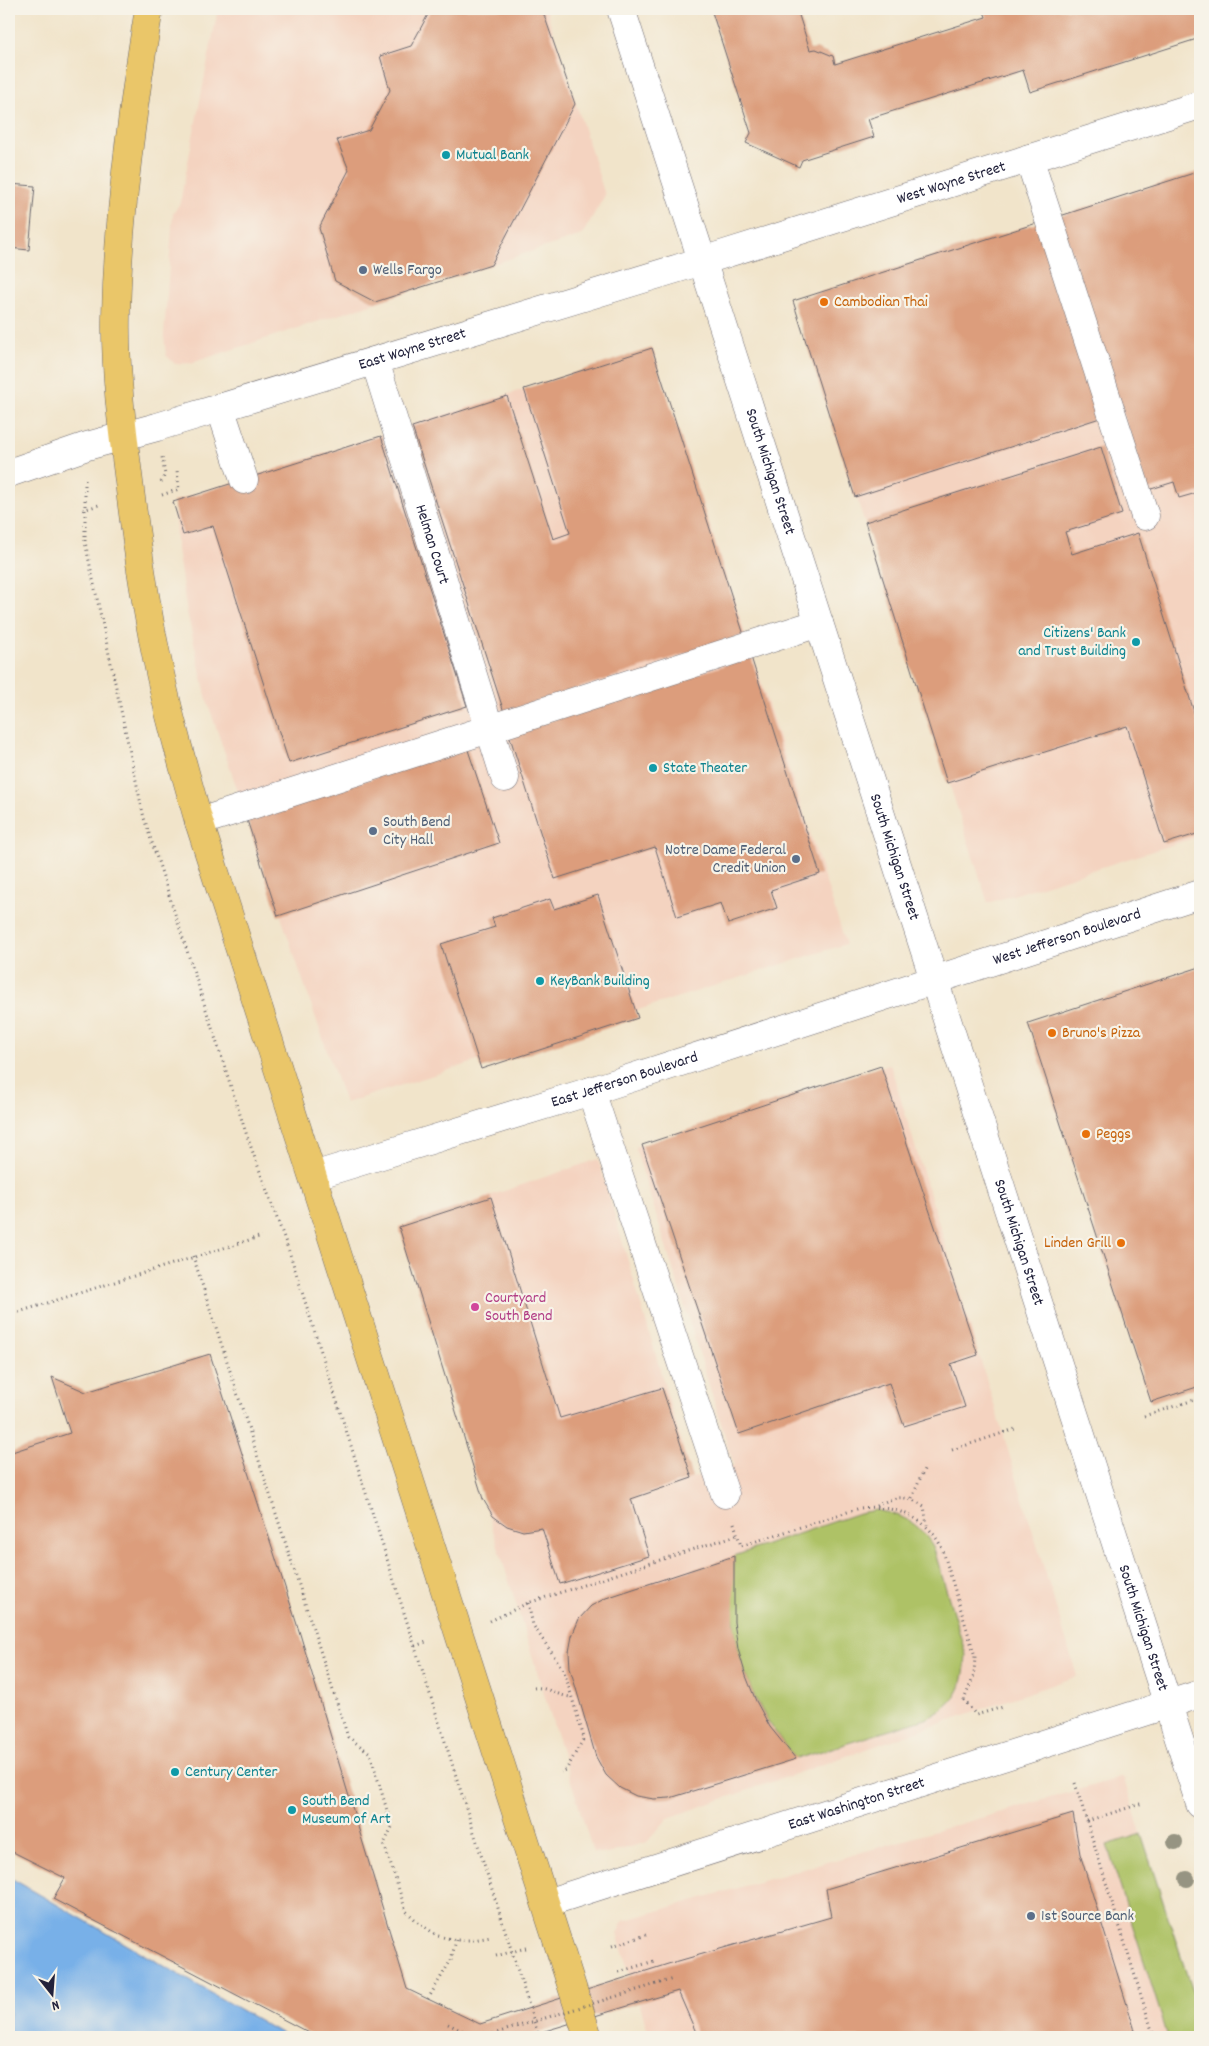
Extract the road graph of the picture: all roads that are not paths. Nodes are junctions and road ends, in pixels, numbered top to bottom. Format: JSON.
{"nodes":[{"id":1,"x":149,"y":9,"type":"edge"},
{"id":2,"x":621,"y":9,"type":"edge"},
{"id":3,"x":1200,"y":105,"type":"edge"},
{"id":4,"x":1029,"y":158,"type":"junction"},
{"id":5,"x":702,"y":261,"type":"junction"},
{"id":6,"x":375,"y":361,"type":"junction"},
{"id":7,"x":220,"y":407,"type":"junction"},
{"id":8,"x":123,"y":435,"type":"junction"},
{"id":9,"x":9,"y":473,"type":"edge"},
{"id":10,"x":244,"y":480,"type":"dead end"},
{"id":11,"x":1145,"y":516,"type":"dead end"},
{"id":12,"x":819,"y":623,"type":"junction"},
{"id":13,"x":490,"y":729,"type":"junction"},
{"id":14,"x":506,"y":778,"type":"dead end"},
{"id":15,"x":199,"y":822,"type":"junction"},
{"id":16,"x":1200,"y":894,"type":"edge"},
{"id":17,"x":935,"y":981,"type":"junction"},
{"id":18,"x":591,"y":1091,"type":"junction"},
{"id":19,"x":314,"y":1176,"type":"junction"},
{"id":20,"x":729,"y":1507,"type":"road end"},
{"id":21,"x":1200,"y":1694,"type":"edge"},
{"id":22,"x":1168,"y":1704,"type":"junction"},
{"id":23,"x":1200,"y":1804,"type":"edge"},
{"id":24,"x":546,"y":1903,"type":"junction"},
{"id":25,"x":588,"y":2037,"type":"edge"}],
"edges":[{"from":1,"to":8,"type":"main road"},
{"from":2,"to":5,"type":"street","name":"South Michigan Street"},
{"from":3,"to":4,"type":"street","name":"West Wayne Street"},
{"from":4,"to":5,"type":"street","name":"West Wayne Street"},
{"from":4,"to":11,"type":"street"},
{"from":5,"to":6,"type":"street","name":"East Wayne Street"},
{"from":5,"to":12,"type":"street","name":"South Michigan Street"},
{"from":6,"to":7,"type":"street","name":"East Wayne Street"},
{"from":6,"to":13,"type":"street","name":"Helman Court"},
{"from":7,"to":8,"type":"street","name":"East Wayne Street"},
{"from":7,"to":10,"type":"street"},
{"from":8,"to":9,"type":"street"},
{"from":8,"to":15,"type":"main road"},
{"from":12,"to":13,"type":"street"},
{"from":12,"to":17,"type":"street","name":"South Michigan Street"},
{"from":13,"to":14,"type":"street","name":"Helman Court"},
{"from":13,"to":15,"type":"street"},
{"from":15,"to":19,"type":"main road"},
{"from":16,"to":17,"type":"street","name":"West Jefferson Boulevard"},
{"from":17,"to":18,"type":"street","name":"East Jefferson Boulevard"},
{"from":17,"to":22,"type":"street","name":"South Michigan Street"},
{"from":18,"to":19,"type":"street","name":"East Jefferson Boulevard"},
{"from":18,"to":20,"type":"street"},
{"from":19,"to":24,"type":"main road"},
{"from":21,"to":22,"type":"street","name":"East Washington Street"},
{"from":22,"to":23,"type":"street","name":"South Michigan Street"},
{"from":22,"to":24,"type":"street","name":"East Washington Street"},
{"from":24,"to":25,"type":"main road"}]}
